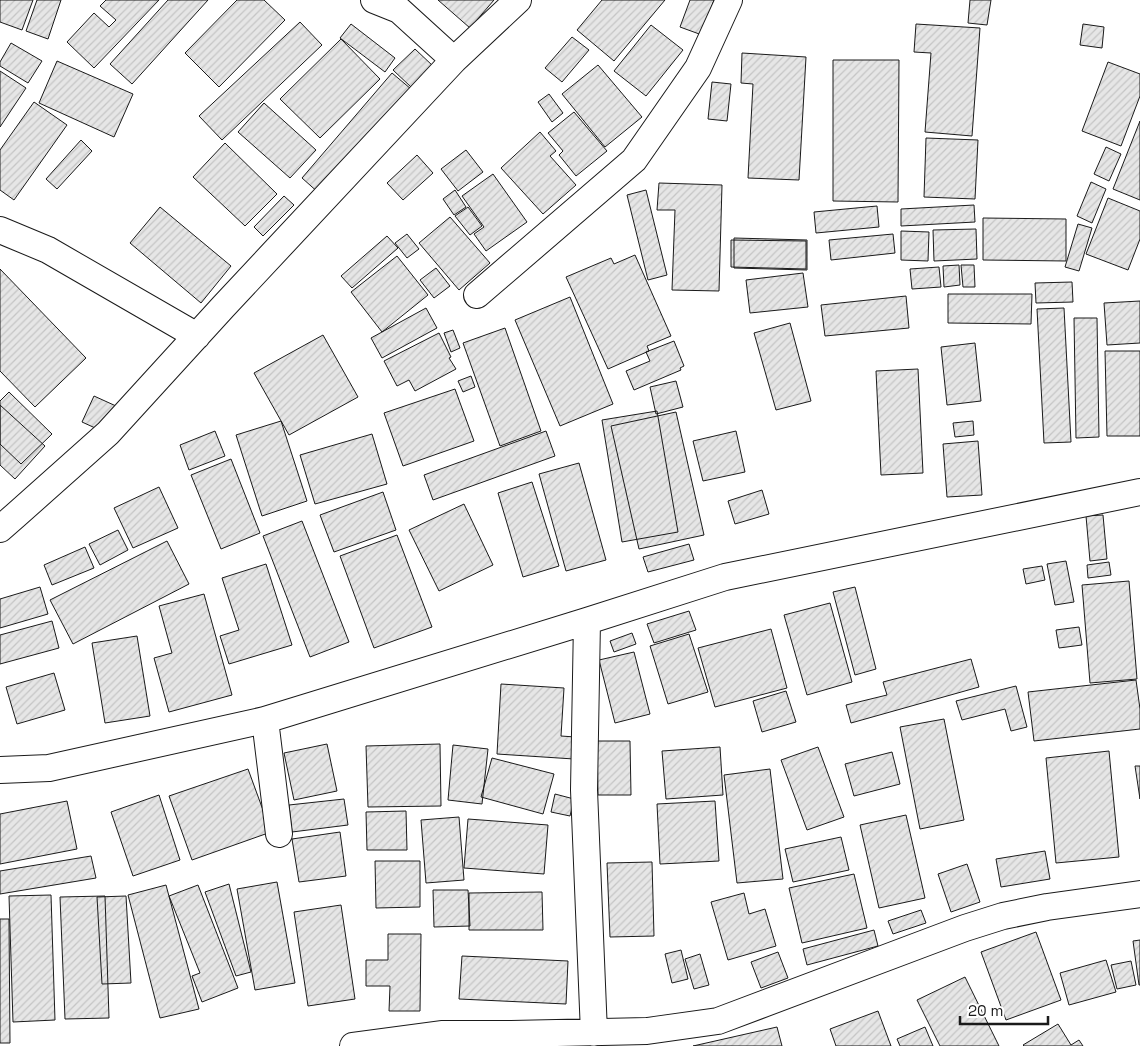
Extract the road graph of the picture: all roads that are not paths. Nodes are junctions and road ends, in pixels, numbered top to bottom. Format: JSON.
{"nodes":[{"id":1,"x":374,"y":0,"type":"edge"},
{"id":2,"x":518,"y":0,"type":"edge"},
{"id":3,"x":728,"y":0,"type":"edge"},
{"id":4,"x":454,"y":60,"type":"junction"},
{"id":5,"x":0,"y":230,"type":"edge"},
{"id":6,"x":477,"y":295,"type":"dead end"},
{"id":7,"x":197,"y":336,"type":"junction"},
{"id":8,"x":1140,"y":492,"type":"edge"},
{"id":9,"x":0,"y":528,"type":"edge"},
{"id":10,"x":587,"y":622,"type":"junction"},
{"id":11,"x":265,"y":720,"type":"junction"},
{"id":12,"x":0,"y":770,"type":"edge"},
{"id":13,"x":279,"y":834,"type":"dead end"},
{"id":14,"x":1140,"y":894,"type":"edge"},
{"id":15,"x":594,"y":1032,"type":"junction"},
{"id":16,"x":443,"y":1040,"type":"edge"},
{"id":17,"x":353,"y":1046,"type":"edge"}],
"edges":[{"from":1,"to":4,"type":"street"},
{"from":2,"to":4,"type":"street"},
{"from":3,"to":6,"type":"street"},
{"from":4,"to":7,"type":"street"},
{"from":5,"to":7,"type":"street"},
{"from":7,"to":9,"type":"street"},
{"from":8,"to":10,"type":"street"},
{"from":10,"to":11,"type":"street"},
{"from":10,"to":15,"type":"street"},
{"from":11,"to":12,"type":"street"},
{"from":11,"to":13,"type":"street"},
{"from":14,"to":15,"type":"street"},
{"from":15,"to":16,"type":"street"},
{"from":16,"to":17,"type":"street"}]}
